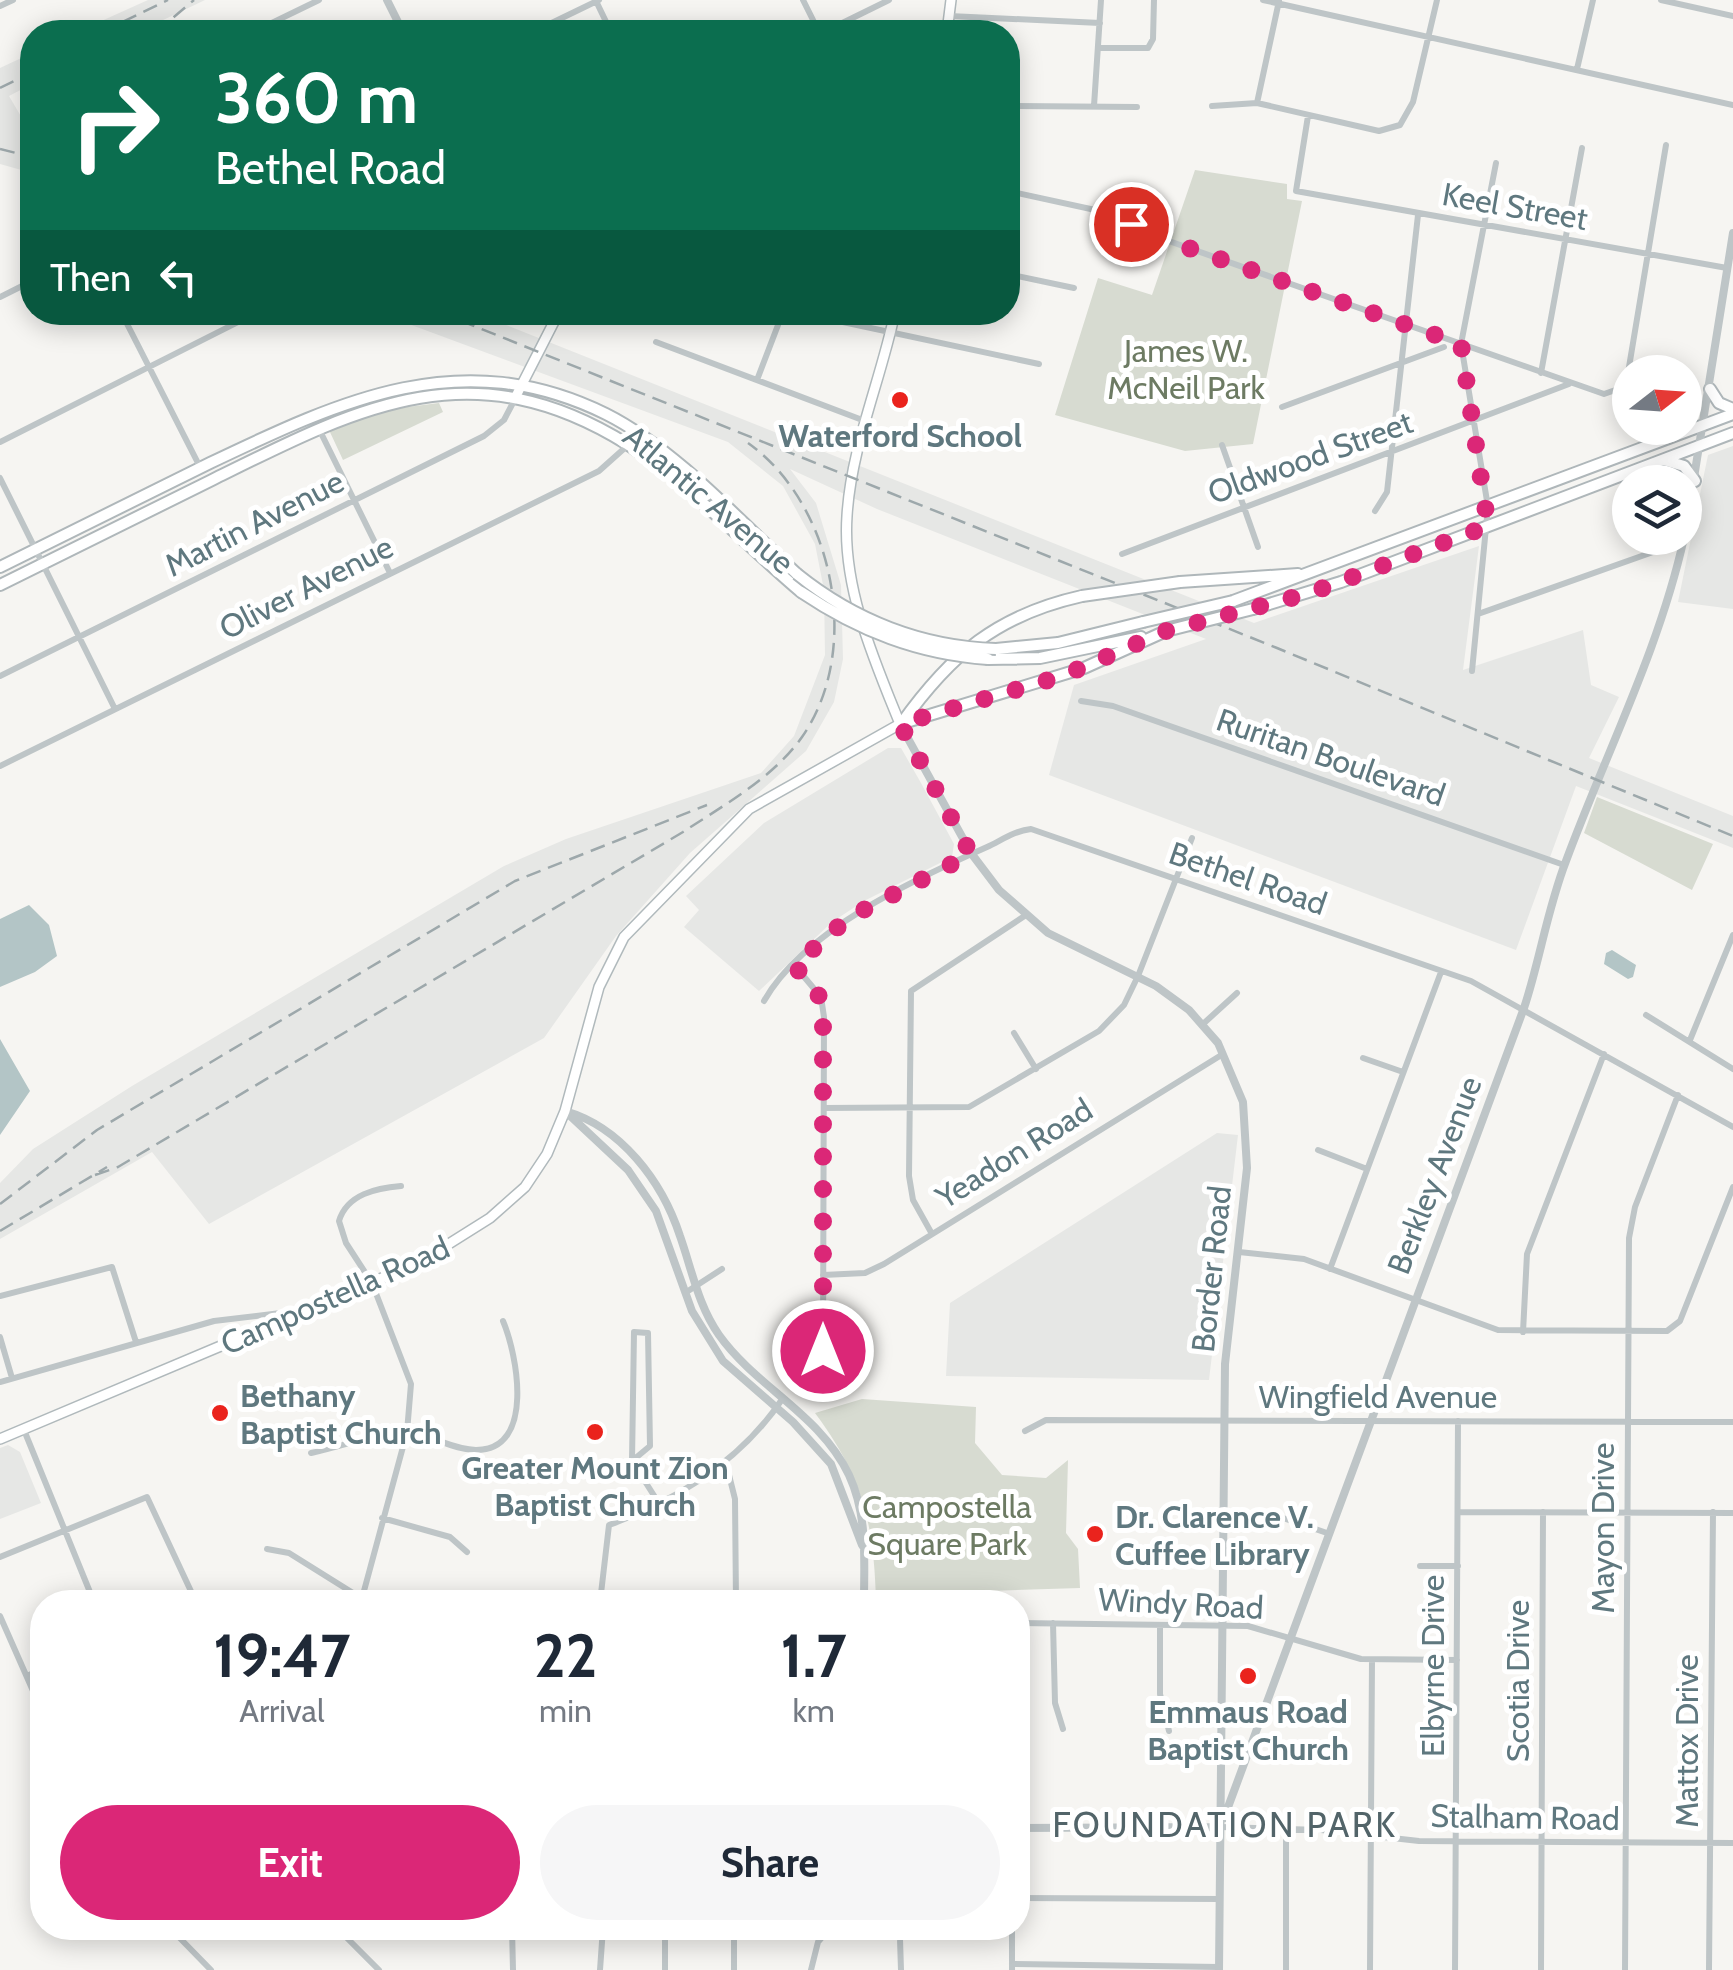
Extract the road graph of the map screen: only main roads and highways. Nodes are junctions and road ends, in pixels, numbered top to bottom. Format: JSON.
{"nodes":[{"id":1,"x":548,"y":325,"type":"edge"},
{"id":2,"x":892,"y":325,"type":"edge"},
{"id":3,"x":521,"y":384,"type":"junction"},
{"id":4,"x":1710,"y":389,"type":"road end"},
{"id":5,"x":515,"y":398,"type":"junction"},
{"id":6,"x":1733,"y":412,"type":"edge"},
{"id":7,"x":1733,"y":434,"type":"edge"},
{"id":8,"x":1663,"y":460,"type":"junction"},
{"id":9,"x":1680,"y":465,"type":"edge"},
{"id":10,"x":0,"y":567,"type":"edge"},
{"id":11,"x":1319,"y":572,"type":"junction"},
{"id":12,"x":0,"y":585,"type":"edge"},
{"id":13,"x":1166,"y":631,"type":"junction"},
{"id":14,"x":900,"y":724,"type":"junction"},
{"id":15,"x":0,"y":1439,"type":"edge"}],
"edges":[{"from":1,"to":3,"type":"main road"},
{"from":2,"to":14,"type":"main road"},
{"from":3,"to":5,"type":"main road"},
{"from":3,"to":10,"type":"main road","name":"Atlantic Avenue"},
{"from":3,"to":11,"type":"main road","name":"Atlantic Avenue","bridge":true},
{"from":4,"to":6,"type":"main road"},
{"from":5,"to":12,"type":"main road","name":"Atlantic Avenue"},
{"from":5,"to":13,"type":"main road","name":"Atlantic Avenue","bridge":true},
{"from":6,"to":11,"type":"main road"},
{"from":7,"to":8,"type":"main road"},
{"from":8,"to":9,"type":"main road"},
{"from":8,"to":13,"type":"main road","bridge":true},
{"from":11,"to":14,"type":"main road","bridge":true},
{"from":13,"to":14,"type":"main road"},
{"from":14,"to":15,"type":"main road","name":"Campostella Road"}]}
